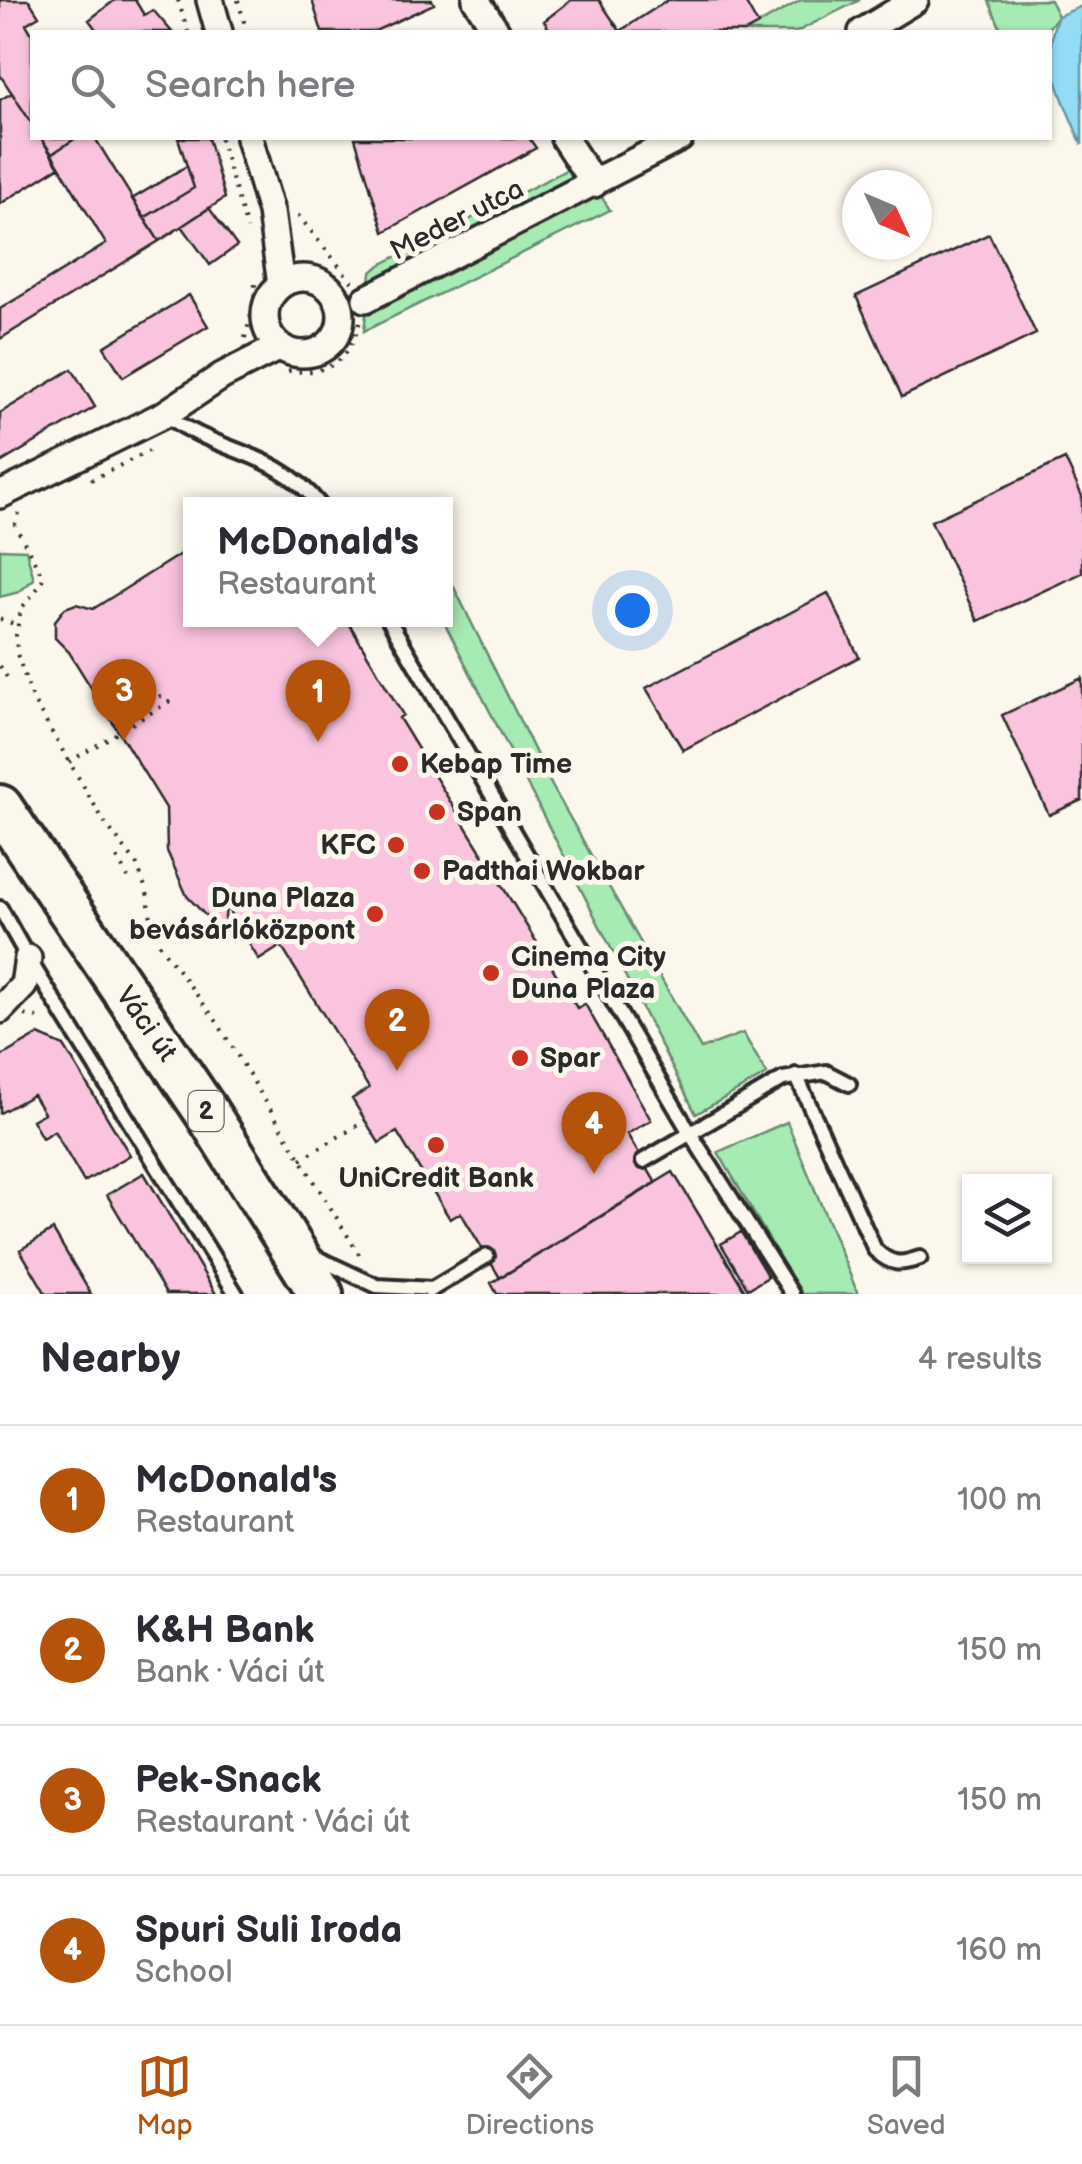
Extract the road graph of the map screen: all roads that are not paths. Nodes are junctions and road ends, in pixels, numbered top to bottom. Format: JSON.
{"nodes":[{"id":1,"x":210,"y":0,"type":"edge"},
{"id":2,"x":476,"y":0,"type":"edge"},
{"id":3,"x":915,"y":0,"type":"edge"},
{"id":4,"x":218,"y":30,"type":"edge"},
{"id":5,"x":496,"y":30,"type":"edge"},
{"id":6,"x":865,"y":30,"type":"edge"},
{"id":7,"x":250,"y":140,"type":"edge"},
{"id":8,"x":565,"y":140,"type":"edge"},
{"id":9,"x":676,"y":140,"type":"edge"},
{"id":10,"x":594,"y":184,"type":"junction"},
{"id":11,"x":292,"y":281,"type":"junction"},
{"id":12,"x":366,"y":299,"type":"road end"},
{"id":13,"x":274,"y":340,"type":"junction"},
{"id":14,"x":165,"y":414,"type":"junction"},
{"id":15,"x":0,"y":495,"type":"edge"},
{"id":16,"x":312,"y":497,"type":"edge"},
{"id":17,"x":393,"y":627,"type":"edge"},
{"id":18,"x":0,"y":807,"type":"edge"},
{"id":19,"x":0,"y":908,"type":"edge"},
{"id":20,"x":28,"y":958,"type":"junction"},
{"id":21,"x":1,"y":1010,"type":"edge"},
{"id":22,"x":796,"y":1075,"type":"junction"},
{"id":23,"x":848,"y":1084,"type":"dead end"},
{"id":24,"x":690,"y":1133,"type":"junction"},
{"id":25,"x":643,"y":1161,"type":"dead end"},
{"id":26,"x":294,"y":1247,"type":"junction"},
{"id":27,"x":487,"y":1256,"type":"dead end"},
{"id":28,"x":920,"y":1258,"type":"dead end"},
{"id":29,"x":429,"y":1291,"type":"edge"},
{"id":30,"x":236,"y":1294,"type":"edge"},
{"id":31,"x":321,"y":1294,"type":"edge"},
{"id":32,"x":792,"y":1294,"type":"edge"}],
"edges":[{"from":1,"to":4,"type":"street"},
{"from":2,"to":5,"type":"street"},
{"from":3,"to":6,"type":"street"},
{"from":7,"to":11,"type":"street"},
{"from":8,"to":10,"type":"street"},
{"from":9,"to":10,"type":"street","name":"Meder utca"},
{"from":10,"to":12,"type":"street","name":"Meder utca"},
{"from":11,"to":13,"type":"street"},
{"from":11,"to":13,"type":"street"},
{"from":13,"to":14,"type":"street"},
{"from":14,"to":15,"type":"street"},
{"from":14,"to":16,"type":"lane"},
{"from":17,"to":24,"type":"lane"},
{"from":18,"to":26,"type":"main road","name":"Váci út","number":"2"},
{"from":19,"to":20,"type":"lane"},
{"from":20,"to":21,"type":"street"},
{"from":20,"to":30,"type":"lane"},
{"from":22,"to":23,"type":"lane"},
{"from":22,"to":24,"type":"lane"},
{"from":22,"to":28,"type":"lane"},
{"from":24,"to":25,"type":"lane"},
{"from":24,"to":32,"type":"lane"},
{"from":26,"to":29,"type":"lane"},
{"from":26,"to":31,"type":"main road","name":"Váci út","number":"2"},
{"from":27,"to":29,"type":"lane"}]}
